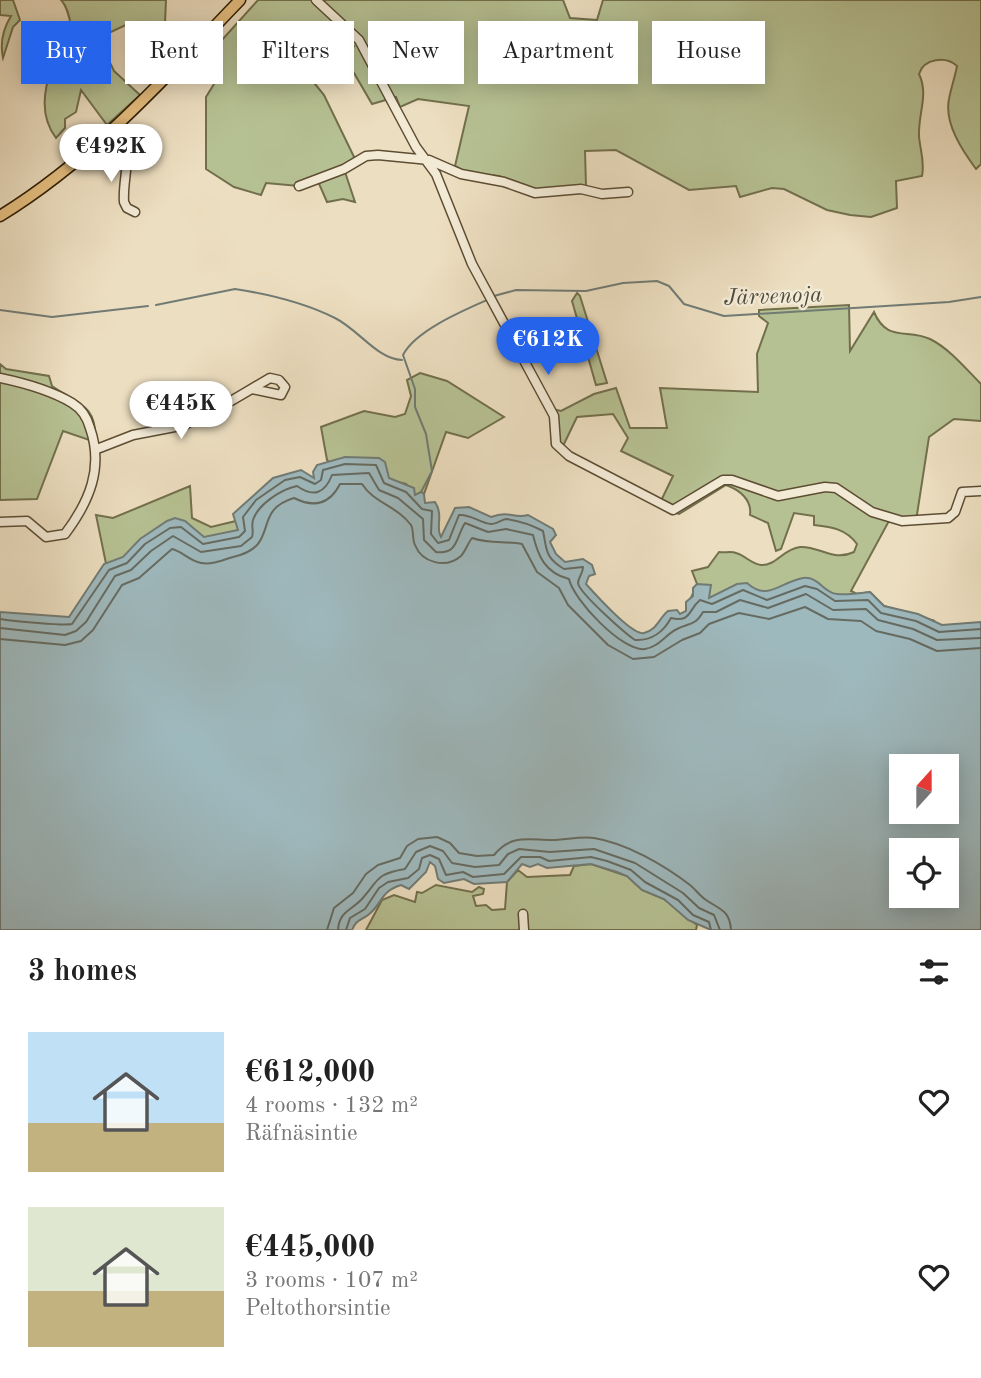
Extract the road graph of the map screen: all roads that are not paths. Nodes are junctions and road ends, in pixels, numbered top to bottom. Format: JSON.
{"nodes":[{"id":1,"x":240,"y":0,"type":"edge"},
{"id":2,"x":316,"y":0,"type":"edge"},
{"id":3,"x":116,"y":127,"type":"junction"},
{"id":4,"x":423,"y":159,"type":"junction"},
{"id":5,"x":299,"y":187,"type":"dead end"},
{"id":6,"x":628,"y":192,"type":"dead end"},
{"id":7,"x":135,"y":212,"type":"dead end"},
{"id":8,"x":0,"y":216,"type":"edge"},
{"id":9,"x":0,"y":378,"type":"edge"},
{"id":10,"x":252,"y":389,"type":"dead end"},
{"id":11,"x":96,"y":449,"type":"junction"},
{"id":12,"x":981,"y":491,"type":"edge"},
{"id":13,"x":0,"y":523,"type":"edge"},
{"id":14,"x":523,"y":914,"type":"dead end"},
{"id":15,"x":524,"y":930,"type":"edge"}],
"edges":[{"from":1,"to":3,"type":"main road"},
{"from":2,"to":4,"type":"street"},
{"from":3,"to":7,"type":"street"},
{"from":3,"to":8,"type":"main road"},
{"from":4,"to":5,"type":"street"},
{"from":4,"to":6,"type":"street"},
{"from":4,"to":12,"type":"street"},
{"from":9,"to":11,"type":"street"},
{"from":10,"to":11,"type":"street"},
{"from":11,"to":13,"type":"street"},
{"from":14,"to":15,"type":"street"}]}
